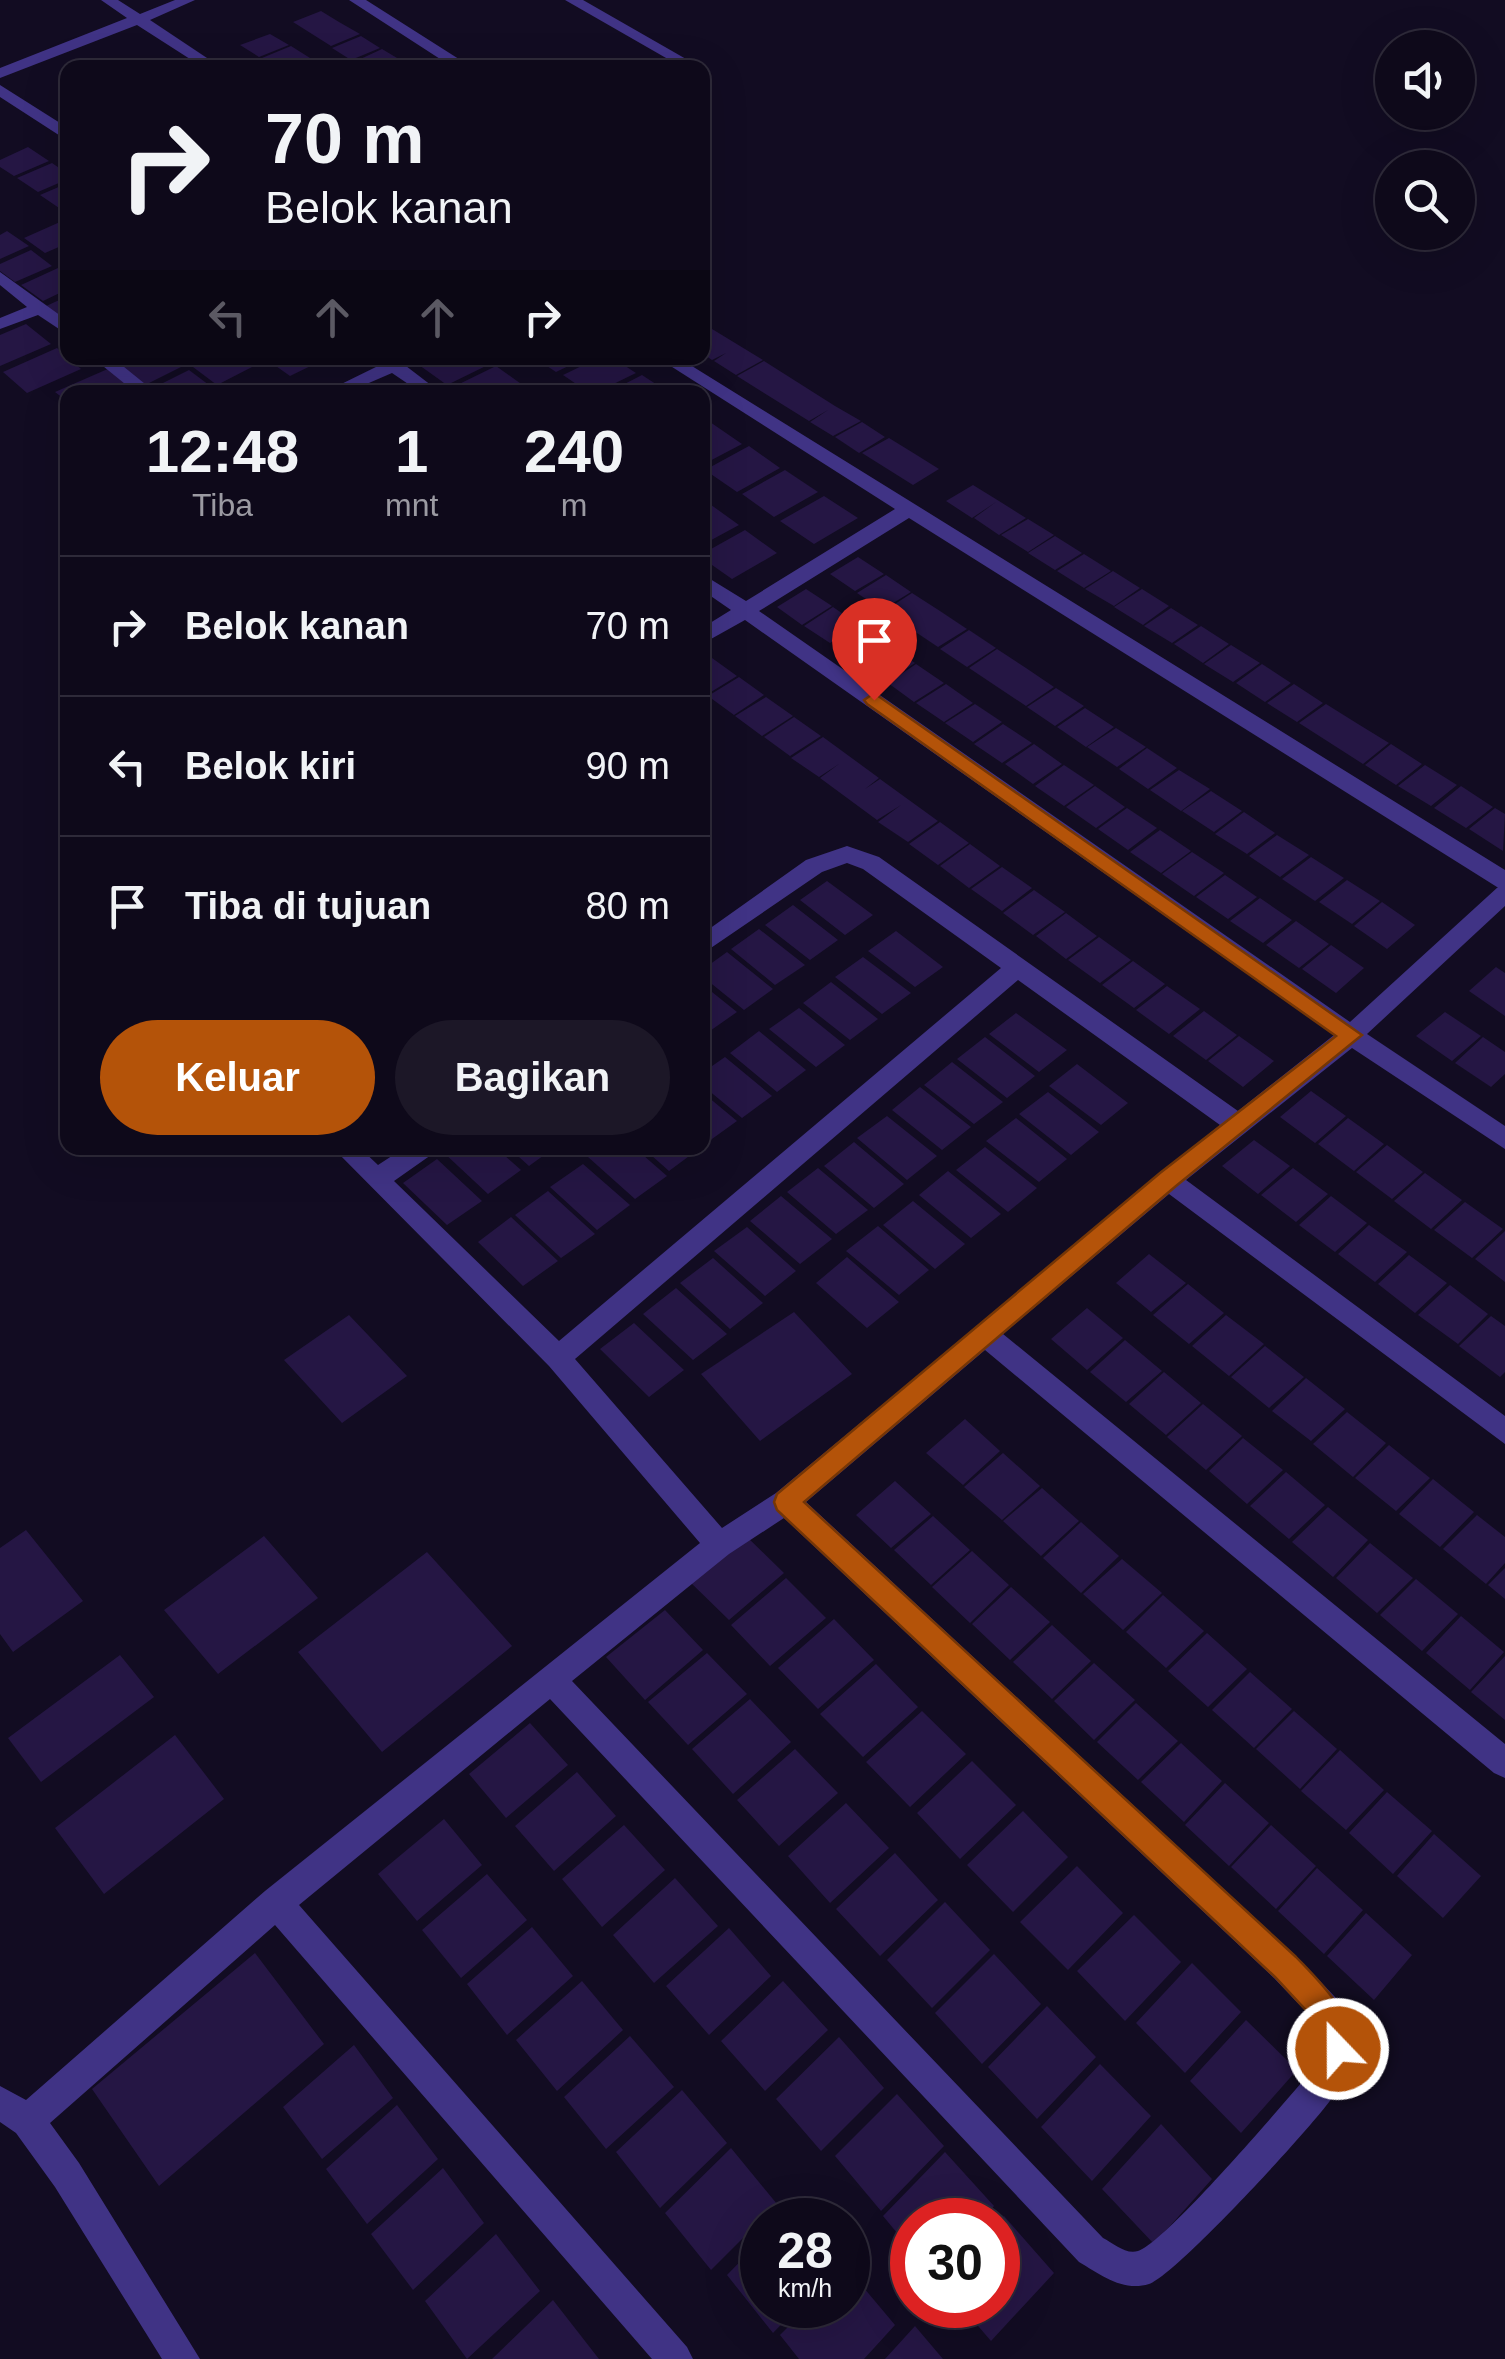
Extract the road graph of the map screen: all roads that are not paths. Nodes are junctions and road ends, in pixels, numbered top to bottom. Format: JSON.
{"nodes":[{"id":1,"x":108,"y":0,"type":"edge"},
{"id":2,"x":188,"y":0,"type":"edge"},
{"id":3,"x":356,"y":0,"type":"edge"},
{"id":4,"x":572,"y":0,"type":"edge"},
{"id":5,"x":140,"y":20,"type":"junction"},
{"id":6,"x":203,"y":60,"type":"edge"},
{"id":7,"x":453,"y":60,"type":"edge"},
{"id":8,"x":680,"y":60,"type":"edge"},
{"id":9,"x":0,"y":73,"type":"edge"},
{"id":10,"x":0,"y":90,"type":"edge"},
{"id":11,"x":60,"y":131,"type":"edge"},
{"id":12,"x":0,"y":277,"type":"edge"},
{"id":13,"x":40,"y":308,"type":"junction"},
{"id":14,"x":0,"y":324,"type":"edge"},
{"id":15,"x":60,"y":324,"type":"edge"},
{"id":16,"x":111,"y":365,"type":"edge"},
{"id":17,"x":385,"y":365,"type":"edge"},
{"id":18,"x":400,"y":365,"type":"edge"},
{"id":19,"x":678,"y":365,"type":"edge"},
{"id":20,"x":137,"y":385,"type":"edge"},
{"id":21,"x":347,"y":385,"type":"edge"},
{"id":22,"x":423,"y":385,"type":"edge"},
{"id":23,"x":710,"y":385,"type":"edge"},
{"id":24,"x":710,"y":385,"type":"edge"},
{"id":25,"x":909,"y":510,"type":"junction"},
{"id":26,"x":710,"y":585,"type":"edge"},
{"id":27,"x":747,"y":610,"type":"junction"},
{"id":28,"x":710,"y":632,"type":"edge"},
{"id":29,"x":1505,"y":882,"type":"edge"},
{"id":30,"x":1505,"y":894,"type":"edge"},
{"id":31,"x":710,"y":940,"type":"edge"},
{"id":32,"x":1016,"y":968,"type":"junction"},
{"id":33,"x":1351,"y":1035,"type":"junction"},
{"id":34,"x":1239,"y":1125,"type":"junction"},
{"id":35,"x":1505,"y":1138,"type":"edge"},
{"id":36,"x":353,"y":1155,"type":"edge"},
{"id":37,"x":412,"y":1155,"type":"edge"},
{"id":38,"x":379,"y":1178,"type":"junction"},
{"id":39,"x":1168,"y":1180,"type":"junction"},
{"id":40,"x":984,"y":1334,"type":"junction"},
{"id":41,"x":558,"y":1358,"type":"junction"},
{"id":42,"x":1505,"y":1432,"type":"edge"},
{"id":43,"x":786,"y":1502,"type":"junction"},
{"id":44,"x":719,"y":1545,"type":"junction"},
{"id":45,"x":552,"y":1680,"type":"junction"},
{"id":46,"x":1505,"y":1763,"type":"edge"},
{"id":47,"x":276,"y":1902,"type":"junction"},
{"id":48,"x":0,"y":2102,"type":"edge"},
{"id":49,"x":28,"y":2122,"type":"junction"},
{"id":50,"x":182,"y":2359,"type":"edge"},
{"id":51,"x":675,"y":2359,"type":"edge"}],
"edges":[{"from":1,"to":5,"type":"street"},
{"from":2,"to":5,"type":"street"},
{"from":3,"to":7,"type":"street"},
{"from":4,"to":8,"type":"street"},
{"from":5,"to":6,"type":"street"},
{"from":5,"to":9,"type":"street"},
{"from":10,"to":11,"type":"street"},
{"from":12,"to":13,"type":"street"},
{"from":13,"to":14,"type":"street"},
{"from":13,"to":15,"type":"street"},
{"from":16,"to":20,"type":"street"},
{"from":17,"to":21,"type":"street"},
{"from":18,"to":22,"type":"street"},
{"from":19,"to":24,"type":"street"},
{"from":23,"to":25,"type":"street"},
{"from":25,"to":27,"type":"street"},
{"from":25,"to":29,"type":"street"},
{"from":26,"to":27,"type":"street"},
{"from":27,"to":28,"type":"street"},
{"from":27,"to":33,"type":"street"},
{"from":30,"to":33,"type":"street"},
{"from":31,"to":32,"type":"street"},
{"from":32,"to":34,"type":"street"},
{"from":32,"to":41,"type":"street"},
{"from":33,"to":34,"type":"street"},
{"from":33,"to":35,"type":"street"},
{"from":34,"to":39,"type":"street"},
{"from":36,"to":38,"type":"street"},
{"from":37,"to":38,"type":"street"},
{"from":38,"to":41,"type":"street"},
{"from":39,"to":40,"type":"street"},
{"from":39,"to":42,"type":"street"},
{"from":40,"to":43,"type":"street"},
{"from":40,"to":46,"type":"street"},
{"from":41,"to":44,"type":"street"},
{"from":43,"to":44,"type":"street"},
{"from":43,"to":45,"type":"street"},
{"from":44,"to":45,"type":"street"},
{"from":45,"to":47,"type":"street"},
{"from":47,"to":49,"type":"street"},
{"from":47,"to":51,"type":"street"},
{"from":48,"to":49,"type":"street"},
{"from":49,"to":50,"type":"street"}]}
